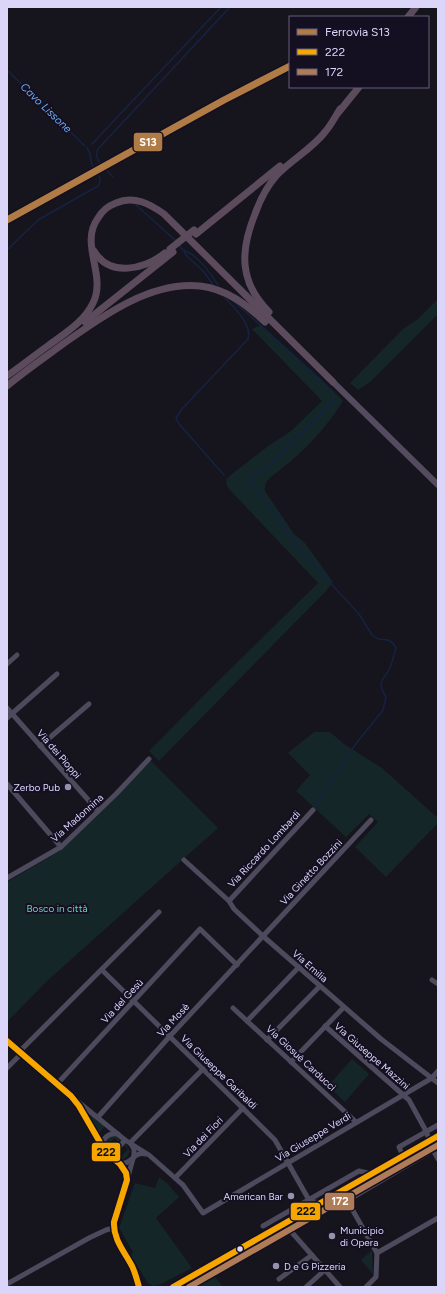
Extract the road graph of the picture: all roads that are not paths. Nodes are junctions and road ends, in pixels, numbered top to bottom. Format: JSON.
{"nodes":[{"id":1,"x":416,"y":7,"type":"edge"},
{"id":2,"x":409,"y":16,"type":"edge"},
{"id":3,"x":357,"y":88,"type":"edge"},
{"id":4,"x":340,"y":109,"type":"junction"},
{"id":5,"x":90,"y":244,"type":"junction"},
{"id":6,"x":172,"y":251,"type":"junction"},
{"id":7,"x":26,"y":366,"type":"junction"},
{"id":8,"x":318,"y":367,"type":"junction"},
{"id":9,"x":7,"y":376,"type":"edge"},
{"id":10,"x":333,"y":382,"type":"joint"},
{"id":11,"x":7,"y":386,"type":"edge"},
{"id":12,"x":438,"y":485,"type":"edge"},
{"id":13,"x":17,"y":655,"type":"dead end"},
{"id":14,"x":7,"y":664,"type":"edge"},
{"id":15,"x":57,"y":674,"type":"dead end"},
{"id":16,"x":89,"y":704,"type":"dead end"},
{"id":17,"x":7,"y":708,"type":"edge"},
{"id":18,"x":12,"y":714,"type":"junction"},
{"id":19,"x":7,"y":718,"type":"edge"},
{"id":20,"x":40,"y":746,"type":"junction"},
{"id":21,"x":149,"y":759,"type":"dead end"},
{"id":22,"x":7,"y":784,"type":"edge"},
{"id":23,"x":313,"y":810,"type":"dead end"},
{"id":24,"x":98,"y":811,"type":"junction"},
{"id":25,"x":371,"y":820,"type":"dead end"},
{"id":26,"x":61,"y":847,"type":"junction"},
{"id":27,"x":184,"y":860,"type":"dead end"},
{"id":28,"x":7,"y":878,"type":"edge"},
{"id":29,"x":229,"y":901,"type":"junction"},
{"id":30,"x":159,"y":912,"type":"dead end"},
{"id":31,"x":264,"y":937,"type":"junction"},
{"id":32,"x":237,"y":965,"type":"junction"},
{"id":33,"x":298,"y":967,"type":"junction"},
{"id":34,"x":102,"y":970,"type":"junction"},
{"id":35,"x":432,"y":980,"type":"dead end"},
{"id":36,"x":438,"y":984,"type":"edge"},
{"id":37,"x":320,"y":986,"type":"junction"},
{"id":38,"x":134,"y":1001,"type":"junction"},
{"id":39,"x":344,"y":1006,"type":"junction"},
{"id":40,"x":233,"y":1008,"type":"dead end"},
{"id":41,"x":247,"y":1021,"type":"junction"},
{"id":42,"x":325,"y":1026,"type":"junction"},
{"id":43,"x":170,"y":1036,"type":"junction"},
{"id":44,"x":267,"y":1040,"type":"junction"},
{"id":45,"x":7,"y":1041,"type":"edge"},
{"id":46,"x":21,"y":1052,"type":"junction"},
{"id":47,"x":291,"y":1062,"type":"junction"},
{"id":48,"x":7,"y":1068,"type":"edge"},
{"id":49,"x":203,"y":1069,"type":"junction"},
{"id":50,"x":438,"y":1070,"type":"edge"},
{"id":51,"x":432,"y":1078,"type":"junction"},
{"id":52,"x":438,"y":1083,"type":"edge"},
{"id":53,"x":58,"y":1084,"type":"junction"},
{"id":54,"x":403,"y":1095,"type":"junction"},
{"id":55,"x":71,"y":1096,"type":"junction"},
{"id":56,"x":243,"y":1108,"type":"junction"},
{"id":57,"x":98,"y":1117,"type":"junction"},
{"id":58,"x":356,"y":1122,"type":"junction"},
{"id":59,"x":438,"y":1125,"type":"edge"},
{"id":60,"x":426,"y":1132,"type":"junction"},
{"id":61,"x":119,"y":1134,"type":"junction"},
{"id":62,"x":438,"y":1136,"type":"edge"},
{"id":63,"x":125,"y":1140,"type":"junction"},
{"id":64,"x":430,"y":1141,"type":"junction"},
{"id":65,"x":130,"y":1143,"type":"junction"},
{"id":66,"x":104,"y":1148,"type":"junction"},
{"id":67,"x":433,"y":1150,"type":"junction"},
{"id":68,"x":149,"y":1155,"type":"junction"},
{"id":69,"x":111,"y":1156,"type":"junction"},
{"id":70,"x":402,"y":1156,"type":"junction"},
{"id":71,"x":132,"y":1158,"type":"junction"},
{"id":72,"x":438,"y":1159,"type":"edge"},
{"id":73,"x":117,"y":1161,"type":"junction"},
{"id":74,"x":288,"y":1162,"type":"junction"},
{"id":75,"x":372,"y":1174,"type":"junction"},
{"id":76,"x":175,"y":1178,"type":"junction"},
{"id":77,"x":127,"y":1180,"type":"junction"},
{"id":78,"x":310,"y":1200,"type":"junction"},
{"id":79,"x":322,"y":1203,"type":"junction"},
{"id":80,"x":352,"y":1209,"type":"junction"},
{"id":81,"x":306,"y":1212,"type":"junction"},
{"id":82,"x":438,"y":1218,"type":"edge"},
{"id":83,"x":263,"y":1226,"type":"dead end"},
{"id":84,"x":113,"y":1228,"type":"junction"},
{"id":85,"x":288,"y":1228,"type":"dead end"},
{"id":86,"x":377,"y":1253,"type":"junction"},
{"id":87,"x":312,"y":1255,"type":"junction"},
{"id":88,"x":325,"y":1270,"type":"junction"},
{"id":89,"x":279,"y":1279,"type":"dead end"},
{"id":90,"x":8,"y":1282,"type":"edge"},
{"id":91,"x":139,"y":1287,"type":"edge"},
{"id":92,"x":173,"y":1287,"type":"edge"},
{"id":93,"x":306,"y":1287,"type":"edge"},
{"id":94,"x":340,"y":1287,"type":"edge"},
{"id":95,"x":366,"y":1287,"type":"edge"}],
"edges":[{"from":1,"to":2,"type":"highway"},
{"from":3,"to":4,"type":"highway"},
{"from":4,"to":6,"type":"highway"},
{"from":4,"to":8,"type":"highway"},
{"from":5,"to":6,"type":"highway"},
{"from":5,"to":7,"type":"highway"},
{"from":5,"to":8,"type":"highway"},
{"from":6,"to":7,"type":"highway"},
{"from":7,"to":8,"type":"highway"},
{"from":7,"to":9,"type":"highway"},
{"from":7,"to":11,"type":"highway"},
{"from":8,"to":10,"type":"highway"},
{"from":10,"to":12,"type":"main road"},
{"from":13,"to":14,"type":"street"},
{"from":15,"to":18,"type":"street"},
{"from":16,"to":20,"type":"street"},
{"from":17,"to":18,"type":"street","name":"Via dei Pioppi"},
{"from":18,"to":19,"type":"street"},
{"from":18,"to":20,"type":"street","name":"Via dei Pioppi"},
{"from":20,"to":24,"type":"street","name":"Via dei Pioppi"},
{"from":21,"to":24,"type":"street","name":"Via Madonnina"},
{"from":22,"to":26,"type":"street"},
{"from":23,"to":29,"type":"street","name":"Via Riccardo Lombardi"},
{"from":24,"to":26,"type":"street","name":"Via Madonnina"},
{"from":25,"to":31,"type":"street","name":"Via Ginetto Bozzini"},
{"from":26,"to":28,"type":"street","name":"Via Madonnina"},
{"from":27,"to":29,"type":"street","name":"Via Emilia"},
{"from":29,"to":31,"type":"street","name":"Via Emilia"},
{"from":30,"to":34,"type":"street"},
{"from":31,"to":32,"type":"street","name":"Via Mosè"},
{"from":31,"to":33,"type":"street","name":"Via Emilia"},
{"from":32,"to":38,"type":"street","name":"Via del Gesù"},
{"from":32,"to":43,"type":"street","name":"Via Mosè"},
{"from":33,"to":37,"type":"street","name":"Via Emilia"},
{"from":33,"to":41,"type":"street"},
{"from":34,"to":38,"type":"street","name":"Via Giuseppe Garibaldi"},
{"from":34,"to":46,"type":"street"},
{"from":35,"to":36,"type":"street"},
{"from":37,"to":39,"type":"street","name":"Via Emilia"},
{"from":37,"to":44,"type":"street"},
{"from":38,"to":43,"type":"street","name":"Via Giuseppe Garibaldi"},
{"from":38,"to":53,"type":"street","name":"Via del Gesù"},
{"from":39,"to":42,"type":"street"},
{"from":39,"to":51,"type":"street","name":"Via Emilia"},
{"from":40,"to":41,"type":"street","name":"Via Giosuè Carducci"},
{"from":41,"to":44,"type":"street","name":"Via Giosuè Carducci"},
{"from":42,"to":47,"type":"street"},
{"from":42,"to":54,"type":"street","name":"Via Giuseppe Mazzini"},
{"from":43,"to":49,"type":"street","name":"Via Giuseppe Garibaldi"},
{"from":43,"to":57,"type":"street","name":"Via Mosè"},
{"from":44,"to":47,"type":"street","name":"Via Giosuè Carducci"},
{"from":45,"to":46,"type":"street"},
{"from":46,"to":48,"type":"street"},
{"from":46,"to":53,"type":"street"},
{"from":47,"to":58,"type":"street","name":"Via Giosuè Carducci"},
{"from":49,"to":56,"type":"street","name":"Via Giuseppe Garibaldi"},
{"from":49,"to":65,"type":"street"},
{"from":50,"to":51,"type":"street"},
{"from":51,"to":52,"type":"street","name":"Via Emilia"},
{"from":51,"to":54,"type":"street","name":"Via Giuseppe Verdi"},
{"from":53,"to":55,"type":"street"},
{"from":54,"to":58,"type":"street","name":"Via Giuseppe Verdi"},
{"from":54,"to":60,"type":"street","name":"Via Giuseppe Mazzini"},
{"from":55,"to":57,"type":"street"},
{"from":55,"to":66,"type":"street"},
{"from":56,"to":74,"type":"street","name":"Via Giuseppe Garibaldi"},
{"from":56,"to":76,"type":"street","name":"Via dei Fiori"},
{"from":57,"to":61,"type":"street"},
{"from":58,"to":74,"type":"street","name":"Via Giuseppe Verdi"},
{"from":59,"to":60,"type":"street"},
{"from":60,"to":64,"type":"street","name":"Via Giuseppe Mazzini"},
{"from":60,"to":70,"type":"street"},
{"from":61,"to":63,"type":"street"},
{"from":61,"to":66,"type":"street"},
{"from":62,"to":64,"type":"street"},
{"from":63,"to":65,"type":"street"},
{"from":63,"to":69,"type":"street"},
{"from":64,"to":67,"type":"street","name":"Via Giuseppe Mazzini"},
{"from":64,"to":70,"type":"street"},
{"from":65,"to":68,"type":"street"},
{"from":65,"to":71,"type":"street"},
{"from":66,"to":69,"type":"street"},
{"from":67,"to":72,"type":"street","name":"Via Giuseppe Mazzini"},
{"from":67,"to":80,"type":"street"},
{"from":68,"to":71,"type":"street"},
{"from":68,"to":76,"type":"street"},
{"from":69,"to":73,"type":"street"},
{"from":70,"to":75,"type":"street"},
{"from":71,"to":73,"type":"street"},
{"from":71,"to":77,"type":"street"},
{"from":73,"to":77,"type":"street"},
{"from":74,"to":76,"type":"street","name":"Via Giuseppe Verdi"},
{"from":74,"to":78,"type":"street","name":"Via Giuseppe Garibaldi"},
{"from":75,"to":78,"type":"street"},
{"from":75,"to":79,"type":"street"},
{"from":77,"to":84,"type":"street"},
{"from":78,"to":79,"type":"street"},
{"from":78,"to":81,"type":"street"},
{"from":78,"to":83,"type":"street"},
{"from":79,"to":80,"type":"street"},
{"from":79,"to":81,"type":"street"},
{"from":80,"to":86,"type":"street"},
{"from":81,"to":92,"type":"street"},
{"from":82,"to":86,"type":"street"},
{"from":84,"to":90,"type":"street"},
{"from":84,"to":91,"type":"street"},
{"from":85,"to":87,"type":"street"},
{"from":86,"to":95,"type":"street"},
{"from":87,"to":88,"type":"street"},
{"from":87,"to":89,"type":"street"},
{"from":88,"to":93,"type":"street"},
{"from":88,"to":94,"type":"street"}]}
